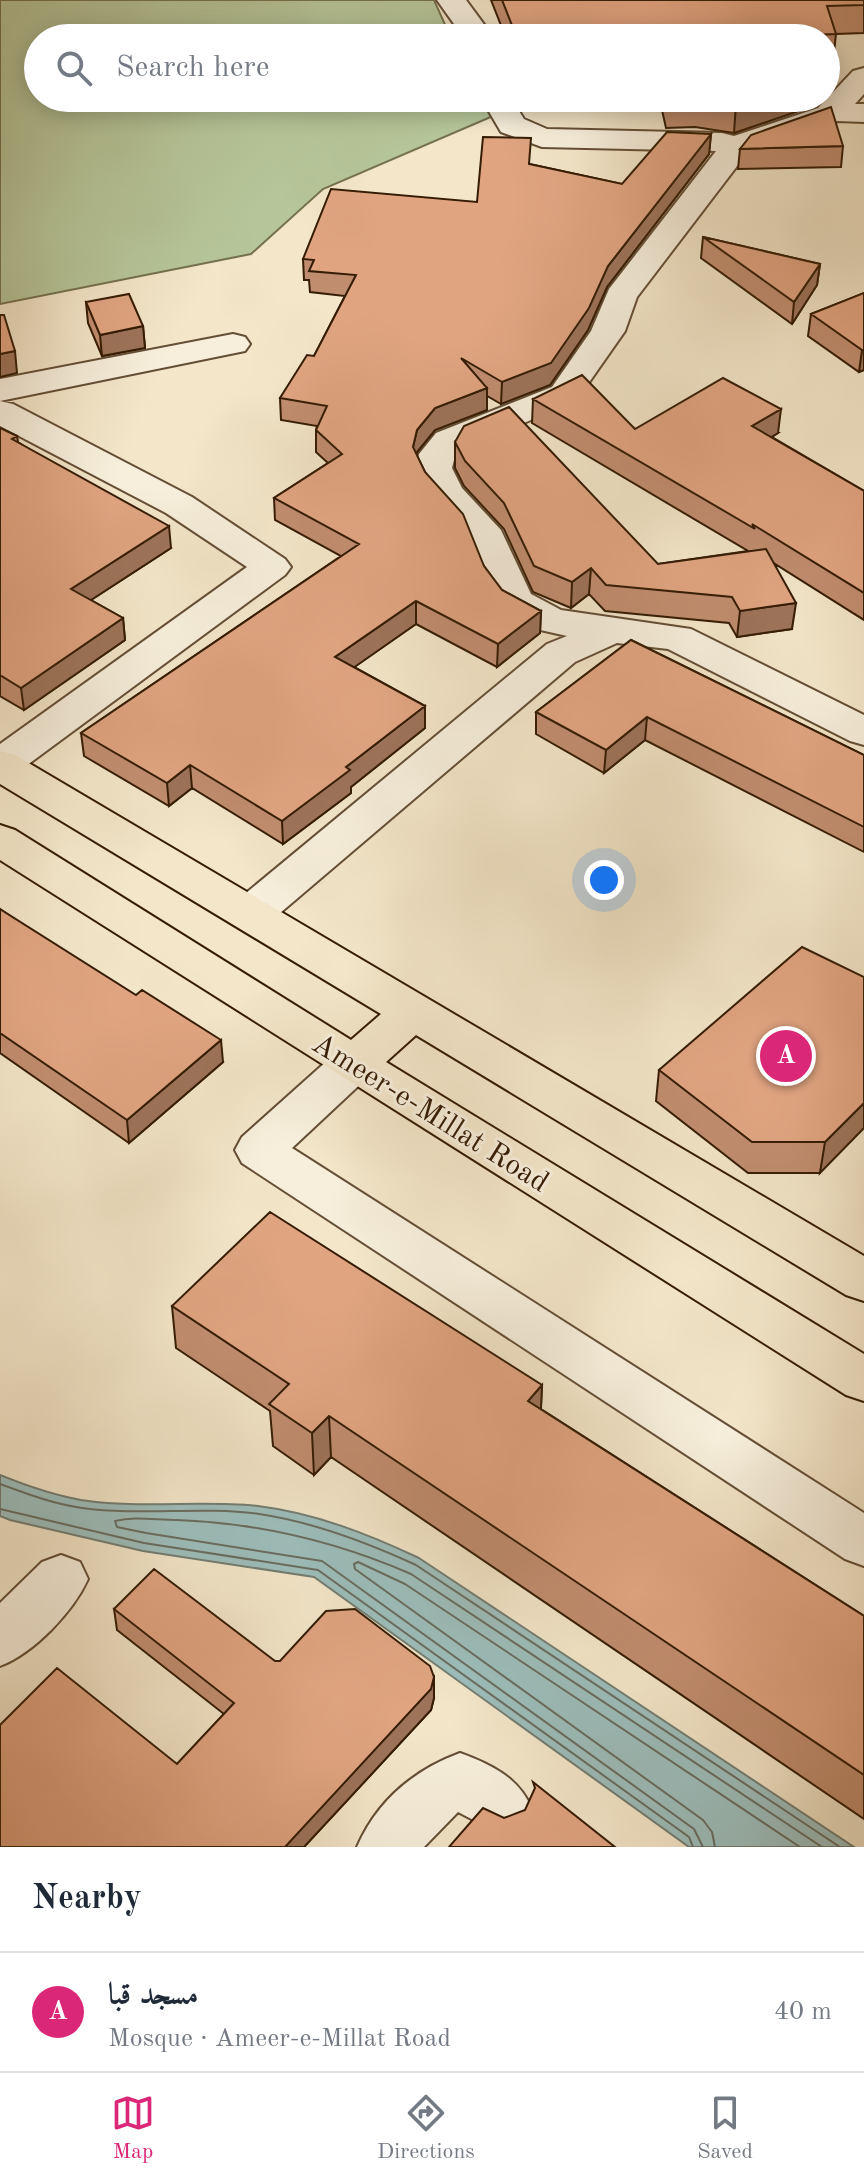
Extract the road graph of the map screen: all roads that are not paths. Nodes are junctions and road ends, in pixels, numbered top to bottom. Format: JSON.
{"nodes":[{"id":1,"x":451,"y":0,"type":"edge"},
{"id":2,"x":469,"y":24,"type":"edge"},
{"id":3,"x":864,"y":77,"type":"edge"},
{"id":4,"x":840,"y":102,"type":"edge"},
{"id":5,"x":504,"y":112,"type":"edge"},
{"id":6,"x":829,"y":113,"type":"joint"},
{"id":7,"x":864,"y":113,"type":"edge"},
{"id":8,"x":736,"y":146,"type":"junction"},
{"id":9,"x":233,"y":344,"type":"dead end"},
{"id":10,"x":0,"y":390,"type":"edge"},
{"id":11,"x":0,"y":412,"type":"edge"},
{"id":12,"x":610,"y":632,"type":"junction"},
{"id":13,"x":854,"y":718,"type":"edge"},
{"id":14,"x":0,"y":764,"type":"edge"},
{"id":15,"x":0,"y":840,"type":"edge"},
{"id":16,"x":250,"y":914,"type":"junction"},
{"id":17,"x":412,"y":1013,"type":"junction"},
{"id":18,"x":353,"y":1064,"type":"junction"},
{"id":19,"x":860,"y":1271,"type":"edge"},
{"id":20,"x":864,"y":1380,"type":"edge"},
{"id":21,"x":864,"y":1542,"type":"edge"},
{"id":22,"x":61,"y":1579,"type":"dead end"},
{"id":23,"x":0,"y":1641,"type":"edge"},
{"id":24,"x":502,"y":1807,"type":"dead end"},
{"id":25,"x":387,"y":1847,"type":"edge"}],
"edges":[{"from":1,"to":2,"type":"street"},
{"from":3,"to":4,"type":"street"},
{"from":5,"to":8,"type":"street"},
{"from":6,"to":7,"type":"street"},
{"from":6,"to":8,"type":"street"},
{"from":8,"to":12,"type":"street"},
{"from":9,"to":10,"type":"street"},
{"from":11,"to":14,"type":"street"},
{"from":12,"to":13,"type":"street"},
{"from":12,"to":16,"type":"street"},
{"from":14,"to":16,"type":"main road"},
{"from":15,"to":18,"type":"main road","name":"Ameer-e-Millat Road"},
{"from":16,"to":17,"type":"main road"},
{"from":17,"to":18,"type":"main road"},
{"from":17,"to":19,"type":"main road"},
{"from":18,"to":20,"type":"main road","name":"Ameer-e-Millat Road"},
{"from":18,"to":21,"type":"street"},
{"from":22,"to":23,"type":"street"},
{"from":24,"to":25,"type":"street"}]}
